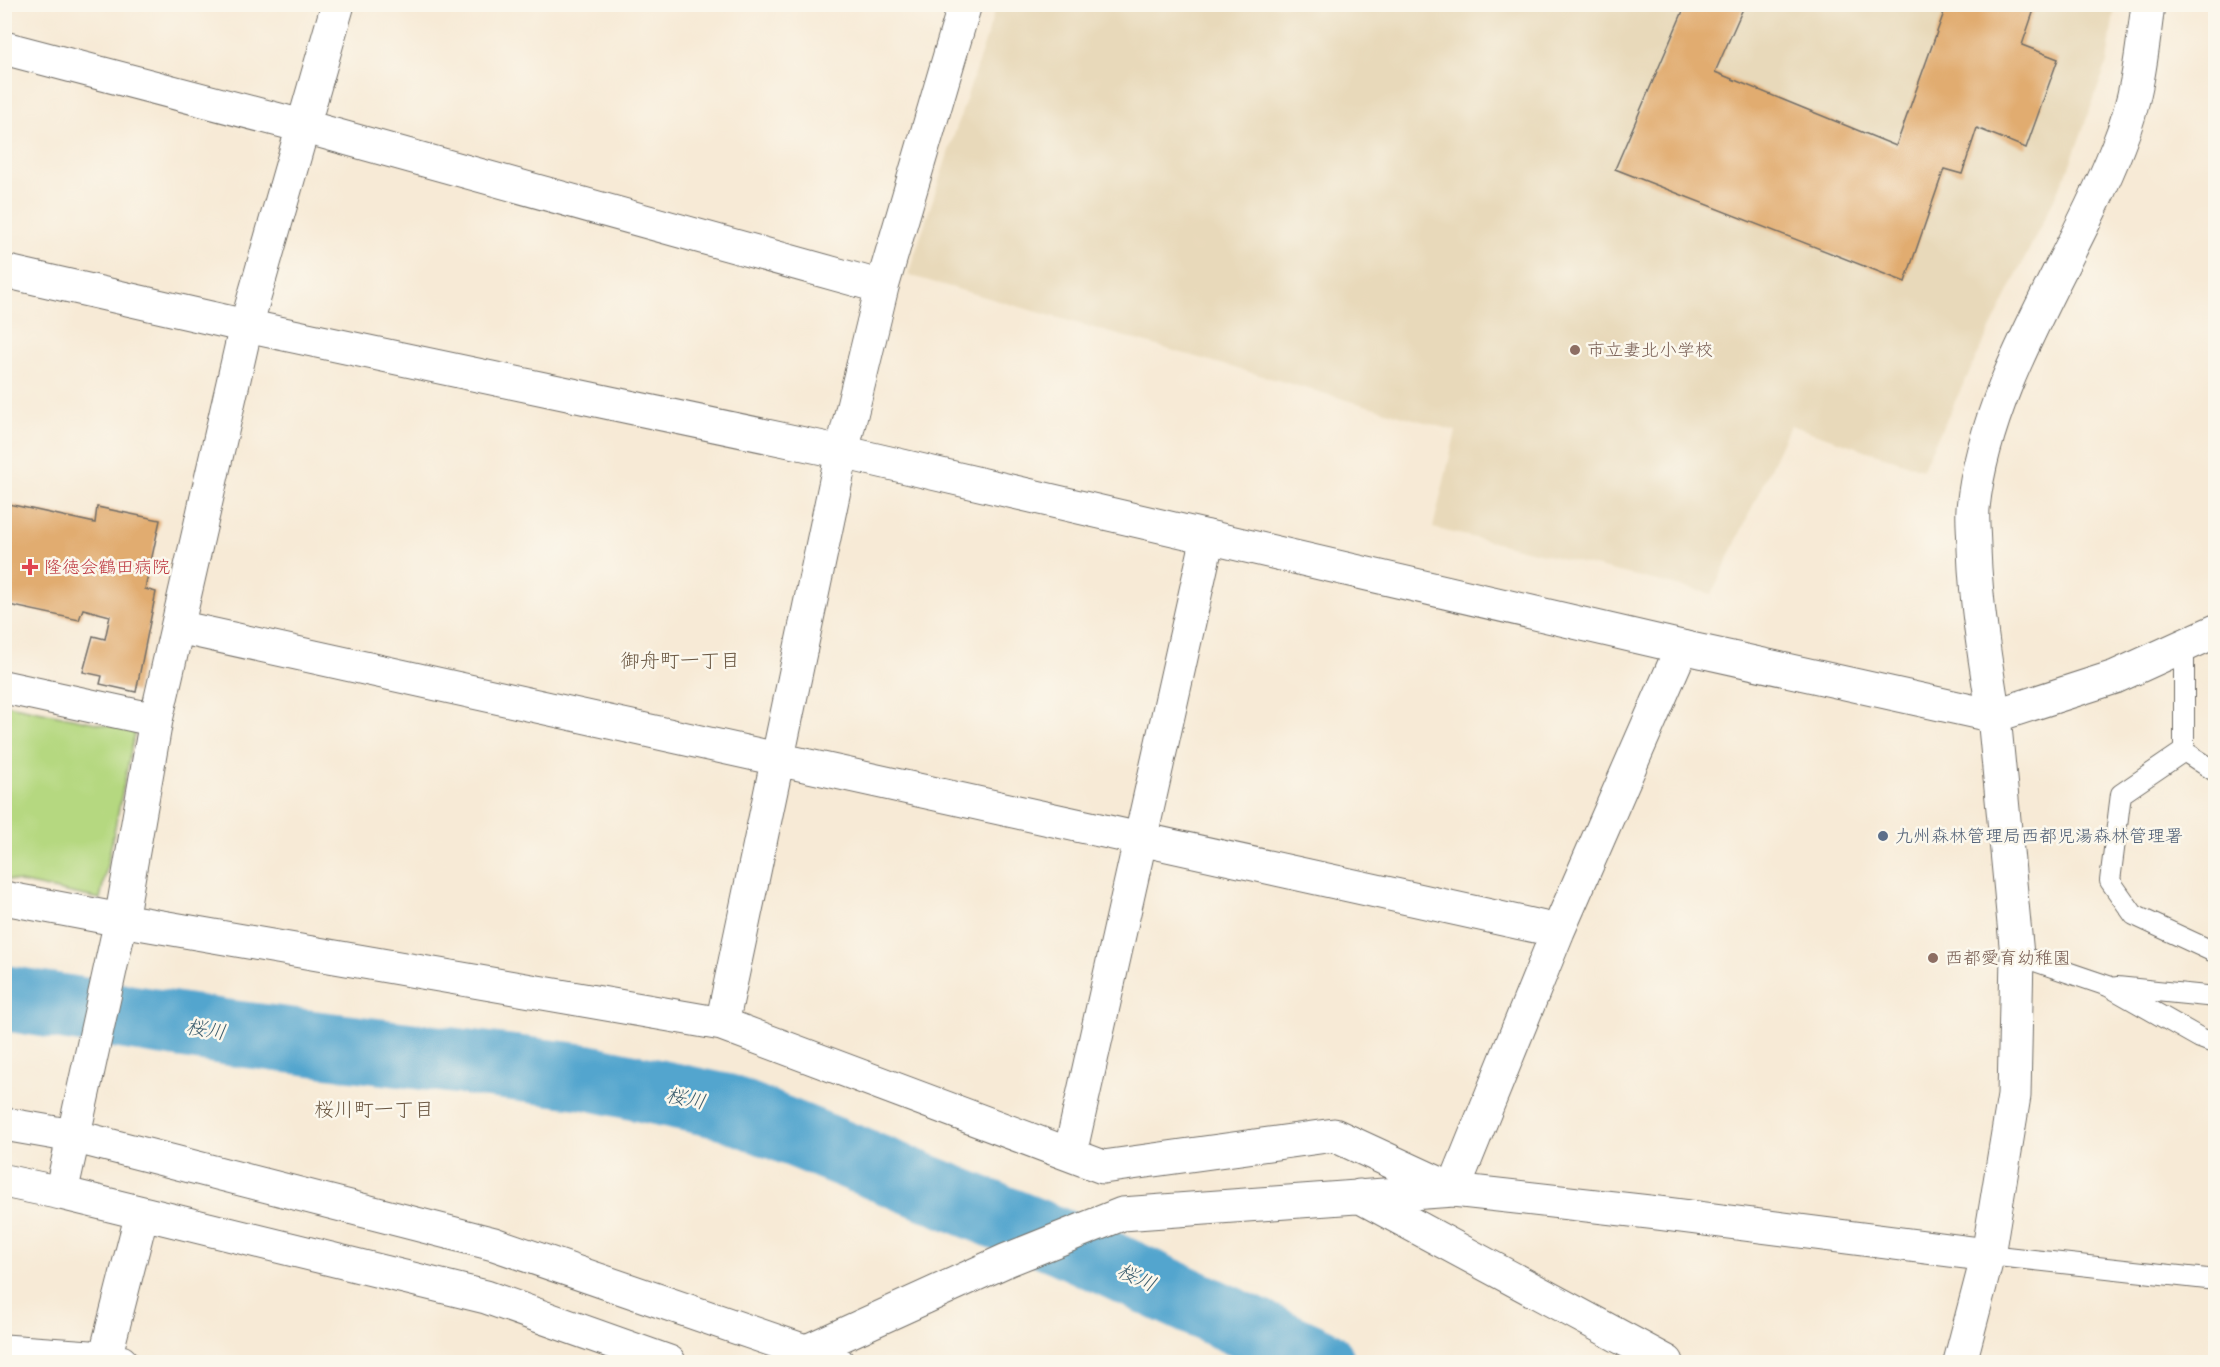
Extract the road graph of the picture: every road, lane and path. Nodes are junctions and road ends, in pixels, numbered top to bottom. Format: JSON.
{"nodes":[{"id":1,"x":338,"y":4,"type":"edge"},
{"id":2,"x":965,"y":4,"type":"edge"},
{"id":3,"x":2148,"y":4,"type":"edge"},
{"id":4,"x":4,"y":48,"type":"edge"},
{"id":5,"x":302,"y":126,"type":"junction"},
{"id":6,"x":4,"y":271,"type":"edge"},
{"id":7,"x":882,"y":287,"type":"junction"},
{"id":8,"x":246,"y":326,"type":"junction"},
{"id":9,"x":842,"y":452,"type":"junction"},
{"id":10,"x":1208,"y":537,"type":"junction"},
{"id":11,"x":178,"y":627,"type":"junction"},
{"id":12,"x":2216,"y":631,"type":"edge"},
{"id":13,"x":2184,"y":645,"type":"junction"},
{"id":14,"x":1682,"y":647,"type":"junction"},
{"id":15,"x":4,"y":687,"type":"edge"},
{"id":16,"x":1994,"y":716,"type":"junction"},
{"id":17,"x":156,"y":720,"type":"junction"},
{"id":18,"x":2184,"y":751,"type":"junction"},
{"id":19,"x":778,"y":759,"type":"junction"},
{"id":20,"x":2216,"y":772,"type":"edge"},
{"id":21,"x":1140,"y":839,"type":"junction"},
{"id":22,"x":4,"y":897,"type":"edge"},
{"id":23,"x":121,"y":920,"type":"junction"},
{"id":24,"x":1558,"y":931,"type":"junction"},
{"id":25,"x":2216,"y":953,"type":"edge"},
{"id":26,"x":2018,"y":955,"type":"junction"},
{"id":27,"x":2108,"y":986,"type":"junction"},
{"id":28,"x":2216,"y":997,"type":"edge"},
{"id":29,"x":722,"y":1024,"type":"junction"},
{"id":30,"x":2216,"y":1044,"type":"edge"},
{"id":31,"x":4,"y":1124,"type":"edge"},
{"id":32,"x":74,"y":1137,"type":"junction"},
{"id":33,"x":1070,"y":1154,"type":"junction"},
{"id":34,"x":4,"y":1181,"type":"edge"},
{"id":35,"x":1453,"y":1190,"type":"junction"},
{"id":36,"x":62,"y":1193,"type":"junction"},
{"id":37,"x":1359,"y":1196,"type":"junction"},
{"id":38,"x":142,"y":1213,"type":"junction"},
{"id":39,"x":1988,"y":1255,"type":"junction"},
{"id":40,"x":2216,"y":1280,"type":"edge"},
{"id":41,"x":4,"y":1351,"type":"edge"},
{"id":42,"x":805,"y":1357,"type":"edge"},
{"id":43,"x":110,"y":1361,"type":"edge"},
{"id":44,"x":669,"y":1362,"type":"edge"},
{"id":45,"x":837,"y":1362,"type":"edge"},
{"id":46,"x":1667,"y":1362,"type":"edge"},
{"id":47,"x":1960,"y":1362,"type":"edge"}],
"edges":[{"from":1,"to":5,"type":"street"},
{"from":2,"to":7,"type":"street"},
{"from":3,"to":16,"type":"street"},
{"from":4,"to":5,"type":"street"},
{"from":5,"to":7,"type":"street"},
{"from":5,"to":8,"type":"street"},
{"from":6,"to":8,"type":"street"},
{"from":7,"to":9,"type":"street"},
{"from":8,"to":9,"type":"street"},
{"from":8,"to":11,"type":"street"},
{"from":9,"to":10,"type":"street"},
{"from":9,"to":19,"type":"street"},
{"from":10,"to":14,"type":"street"},
{"from":10,"to":21,"type":"street"},
{"from":11,"to":17,"type":"street"},
{"from":11,"to":19,"type":"street"},
{"from":12,"to":13,"type":"street"},
{"from":13,"to":16,"type":"street"},
{"from":13,"to":18,"type":"lane"},
{"from":14,"to":16,"type":"street"},
{"from":14,"to":24,"type":"street"},
{"from":15,"to":17,"type":"street"},
{"from":16,"to":26,"type":"street"},
{"from":17,"to":23,"type":"street"},
{"from":18,"to":20,"type":"lane"},
{"from":18,"to":25,"type":"lane"},
{"from":19,"to":21,"type":"street"},
{"from":19,"to":29,"type":"street"},
{"from":21,"to":24,"type":"street"},
{"from":21,"to":33,"type":"street"},
{"from":22,"to":23,"type":"street"},
{"from":23,"to":29,"type":"street"},
{"from":23,"to":32,"type":"street"},
{"from":24,"to":35,"type":"street"},
{"from":26,"to":27,"type":"lane"},
{"from":26,"to":39,"type":"street"},
{"from":27,"to":28,"type":"lane"},
{"from":27,"to":30,"type":"lane"},
{"from":29,"to":33,"type":"street"},
{"from":31,"to":32,"type":"street"},
{"from":32,"to":36,"type":"street"},
{"from":32,"to":42,"type":"street"},
{"from":33,"to":35,"type":"street"},
{"from":34,"to":36,"type":"street"},
{"from":35,"to":37,"type":"street"},
{"from":35,"to":39,"type":"street"},
{"from":36,"to":38,"type":"street"},
{"from":37,"to":42,"type":"street"},
{"from":37,"to":46,"type":"street"},
{"from":38,"to":43,"type":"street"},
{"from":38,"to":44,"type":"street"},
{"from":39,"to":40,"type":"lane"},
{"from":39,"to":47,"type":"street"},
{"from":41,"to":43,"type":"street"},
{"from":42,"to":45,"type":"street"}]}
